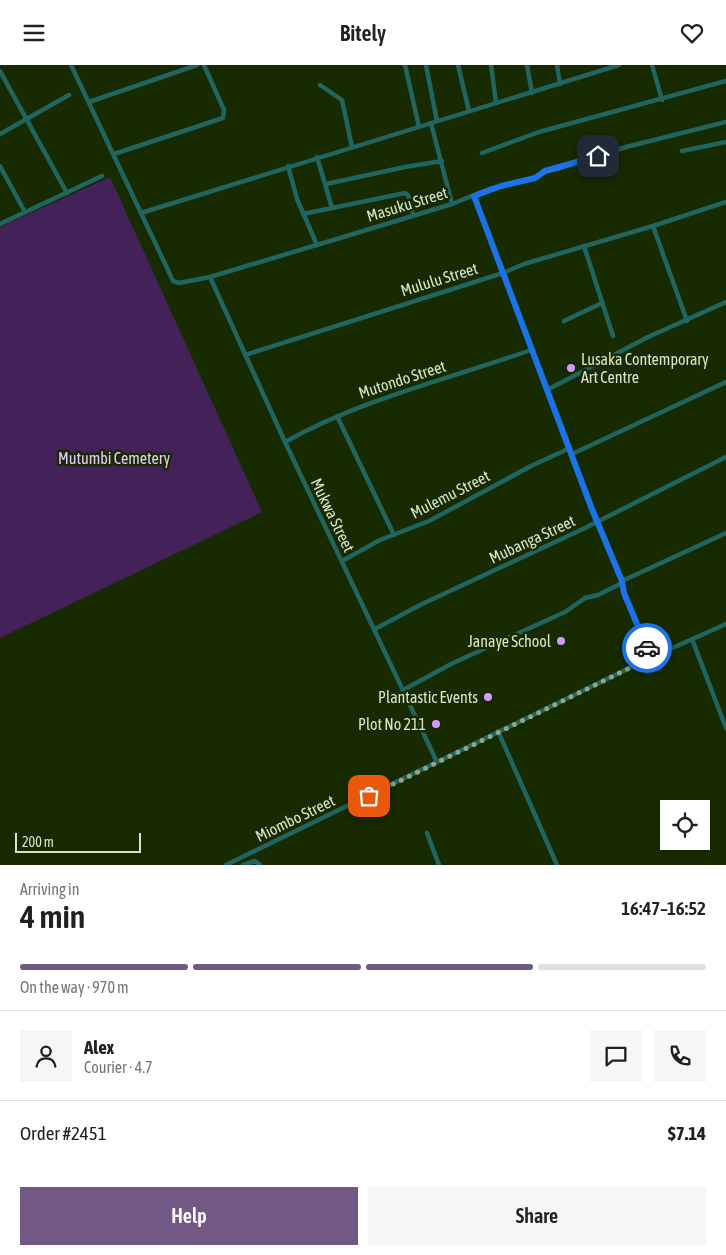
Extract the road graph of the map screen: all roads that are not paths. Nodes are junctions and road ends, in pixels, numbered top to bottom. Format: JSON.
{"nodes":[{"id":1,"x":71,"y":65,"type":"edge"},
{"id":2,"x":197,"y":65,"type":"edge"},
{"id":3,"x":204,"y":65,"type":"edge"},
{"id":4,"x":405,"y":65,"type":"edge"},
{"id":5,"x":426,"y":65,"type":"edge"},
{"id":6,"x":458,"y":65,"type":"edge"},
{"id":7,"x":491,"y":65,"type":"edge"},
{"id":8,"x":527,"y":65,"type":"edge"},
{"id":9,"x":557,"y":65,"type":"edge"},
{"id":10,"x":619,"y":65,"type":"edge"},
{"id":11,"x":652,"y":65,"type":"edge"},
{"id":12,"x":0,"y":71,"type":"edge"},
{"id":13,"x":726,"y":81,"type":"edge"},
{"id":14,"x":560,"y":84,"type":"junction"},
{"id":15,"x":320,"y":85,"type":"dead end"},
{"id":16,"x":532,"y":93,"type":"junction"},
{"id":17,"x":69,"y":95,"type":"dead end"},
{"id":18,"x":662,"y":100,"type":"junction"},
{"id":19,"x":89,"y":102,"type":"junction"},
{"id":20,"x":496,"y":103,"type":"junction"},
{"id":21,"x":469,"y":111,"type":"junction"},
{"id":22,"x":26,"y":119,"type":"junction"},
{"id":23,"x":437,"y":121,"type":"junction"},
{"id":24,"x":726,"y":122,"type":"edge"},
{"id":25,"x":431,"y":123,"type":"junction"},
{"id":26,"x":419,"y":127,"type":"junction"},
{"id":27,"x":0,"y":134,"type":"edge"},
{"id":28,"x":726,"y":142,"type":"edge"},
{"id":29,"x":352,"y":147,"type":"junction"},
{"id":30,"x":682,"y":151,"type":"dead end"},
{"id":31,"x":482,"y":153,"type":"dead end"},
{"id":32,"x":114,"y":154,"type":"junction"},
{"id":33,"x":317,"y":157,"type":"junction"},
{"id":34,"x":442,"y":161,"type":"junction"},
{"id":35,"x":0,"y":166,"type":"edge"},
{"id":36,"x":288,"y":166,"type":"junction"},
{"id":37,"x":102,"y":176,"type":"dead end"},
{"id":38,"x":326,"y":185,"type":"junction"},
{"id":39,"x":67,"y":193,"type":"junction"},
{"id":40,"x":474,"y":196,"type":"junction"},
{"id":41,"x":726,"y":202,"type":"edge"},
{"id":42,"x":452,"y":204,"type":"junction"},
{"id":43,"x":332,"y":208,"type":"junction"},
{"id":44,"x":26,"y":212,"type":"junction"},
{"id":45,"x":141,"y":213,"type":"junction"},
{"id":46,"x":303,"y":214,"type":"junction"},
{"id":47,"x":413,"y":215,"type":"junction"},
{"id":48,"x":0,"y":224,"type":"edge"},
{"id":49,"x":653,"y":226,"type":"junction"},
{"id":50,"x":317,"y":245,"type":"junction"},
{"id":51,"x":584,"y":246,"type":"junction"},
{"id":52,"x":503,"y":273,"type":"junction"},
{"id":53,"x":210,"y":277,"type":"junction"},
{"id":54,"x":726,"y":302,"type":"edge"},
{"id":55,"x":602,"y":303,"type":"junction"},
{"id":56,"x":564,"y":321,"type":"dead end"},
{"id":57,"x":687,"y":321,"type":"junction"},
{"id":58,"x":613,"y":336,"type":"dead end"},
{"id":59,"x":531,"y":351,"type":"junction"},
{"id":60,"x":245,"y":355,"type":"junction"},
{"id":61,"x":726,"y":381,"type":"edge"},
{"id":62,"x":548,"y":390,"type":"junction"},
{"id":63,"x":337,"y":416,"type":"junction"},
{"id":64,"x":285,"y":442,"type":"junction"},
{"id":65,"x":570,"y":448,"type":"junction"},
{"id":66,"x":572,"y":454,"type":"junction"},
{"id":67,"x":726,"y":457,"type":"edge"},
{"id":68,"x":597,"y":522,"type":"junction"},
{"id":69,"x":726,"y":533,"type":"edge"},
{"id":70,"x":394,"y":535,"type":"junction"},
{"id":71,"x":342,"y":561,"type":"junction"},
{"id":72,"x":622,"y":582,"type":"junction"},
{"id":73,"x":726,"y":625,"type":"edge"},
{"id":74,"x":375,"y":629,"type":"junction"},
{"id":75,"x":692,"y":639,"type":"junction"},
{"id":76,"x":650,"y":658,"type":"junction"},
{"id":77,"x":403,"y":690,"type":"junction"},
{"id":78,"x":726,"y":728,"type":"edge"},
{"id":79,"x":498,"y":731,"type":"junction"},
{"id":80,"x":437,"y":762,"type":"junction"},
{"id":81,"x":427,"y":833,"type":"dead end"},
{"id":82,"x":226,"y":865,"type":"edge"},
{"id":83,"x":242,"y":865,"type":"edge"},
{"id":84,"x":260,"y":865,"type":"edge"},
{"id":85,"x":439,"y":865,"type":"edge"},
{"id":86,"x":556,"y":865,"type":"edge"}],
"edges":[{"from":1,"to":19,"type":"street"},
{"from":2,"to":19,"type":"street"},
{"from":3,"to":32,"type":"street"},
{"from":4,"to":26,"type":"street"},
{"from":5,"to":23,"type":"street"},
{"from":6,"to":21,"type":"street"},
{"from":7,"to":20,"type":"street"},
{"from":8,"to":16,"type":"street"},
{"from":9,"to":14,"type":"street"},
{"from":10,"to":14,"type":"street"},
{"from":11,"to":18,"type":"street"},
{"from":12,"to":22,"type":"street"},
{"from":13,"to":18,"type":"street"},
{"from":14,"to":16,"type":"street"},
{"from":15,"to":29,"type":"street"},
{"from":16,"to":20,"type":"street"},
{"from":17,"to":22,"type":"street"},
{"from":18,"to":31,"type":"street"},
{"from":19,"to":32,"type":"street"},
{"from":20,"to":21,"type":"street"},
{"from":21,"to":23,"type":"street"},
{"from":22,"to":27,"type":"street"},
{"from":22,"to":39,"type":"street"},
{"from":23,"to":25,"type":"street"},
{"from":24,"to":40,"type":"street","name":"Masuku Street"},
{"from":25,"to":26,"type":"street"},
{"from":25,"to":34,"type":"street"},
{"from":26,"to":29,"type":"street"},
{"from":28,"to":30,"type":"street"},
{"from":29,"to":33,"type":"street"},
{"from":32,"to":45,"type":"street"},
{"from":33,"to":36,"type":"street"},
{"from":33,"to":38,"type":"street"},
{"from":34,"to":38,"type":"street"},
{"from":34,"to":42,"type":"street"},
{"from":35,"to":44,"type":"street"},
{"from":36,"to":45,"type":"street"},
{"from":36,"to":46,"type":"street"},
{"from":37,"to":39,"type":"street"},
{"from":38,"to":43,"type":"street"},
{"from":39,"to":44,"type":"street"},
{"from":40,"to":42,"type":"street","name":"Masuku Street"},
{"from":40,"to":52,"type":"street"},
{"from":41,"to":49,"type":"street","name":"Mululu Street"},
{"from":42,"to":47,"type":"street","name":"Masuku Street"},
{"from":43,"to":46,"type":"street"},
{"from":43,"to":47,"type":"street"},
{"from":44,"to":48,"type":"street"},
{"from":45,"to":53,"type":"street","name":"Masuku Street"},
{"from":46,"to":50,"type":"street"},
{"from":47,"to":50,"type":"street","name":"Masuku Street"},
{"from":49,"to":51,"type":"street","name":"Mululu Street"},
{"from":49,"to":57,"type":"street"},
{"from":50,"to":53,"type":"street","name":"Masuku Street"},
{"from":51,"to":52,"type":"street","name":"Mululu Street"},
{"from":51,"to":55,"type":"street"},
{"from":52,"to":59,"type":"street"},
{"from":52,"to":60,"type":"street","name":"Mululu Street"},
{"from":53,"to":60,"type":"street","name":"Mukwa Street"},
{"from":54,"to":57,"type":"street"},
{"from":55,"to":56,"type":"street"},
{"from":55,"to":58,"type":"street"},
{"from":57,"to":62,"type":"street"},
{"from":59,"to":62,"type":"street"},
{"from":59,"to":63,"type":"street","name":"Mutondo Street"},
{"from":60,"to":64,"type":"street","name":"Mukwa Street"},
{"from":61,"to":66,"type":"street"},
{"from":62,"to":65,"type":"street"},
{"from":63,"to":64,"type":"street","name":"Mutondo Street"},
{"from":63,"to":70,"type":"street"},
{"from":64,"to":71,"type":"street","name":"Mukwa Street"},
{"from":65,"to":66,"type":"street"},
{"from":65,"to":70,"type":"street","name":"Mulemu Street"},
{"from":66,"to":68,"type":"street"},
{"from":67,"to":68,"type":"street","name":"Mubanga Street"},
{"from":68,"to":72,"type":"street"},
{"from":68,"to":74,"type":"street","name":"Mubanga Street"},
{"from":69,"to":72,"type":"street"},
{"from":70,"to":71,"type":"street","name":"Mulemu Street"},
{"from":71,"to":74,"type":"street","name":"Mukwa Street"},
{"from":72,"to":76,"type":"street"},
{"from":72,"to":77,"type":"street"},
{"from":73,"to":75,"type":"street","name":"Miombo Street"},
{"from":74,"to":77,"type":"street","name":"Mukwa Street"},
{"from":75,"to":76,"type":"street","name":"Miombo Street"},
{"from":75,"to":78,"type":"street"},
{"from":76,"to":79,"type":"street","name":"Miombo Street"},
{"from":77,"to":80,"type":"street","name":"Mukwa Street"},
{"from":79,"to":80,"type":"street","name":"Miombo Street"},
{"from":79,"to":86,"type":"street"},
{"from":80,"to":82,"type":"street","name":"Miombo Street"},
{"from":81,"to":85,"type":"street"},
{"from":83,"to":84,"type":"street"}]}
